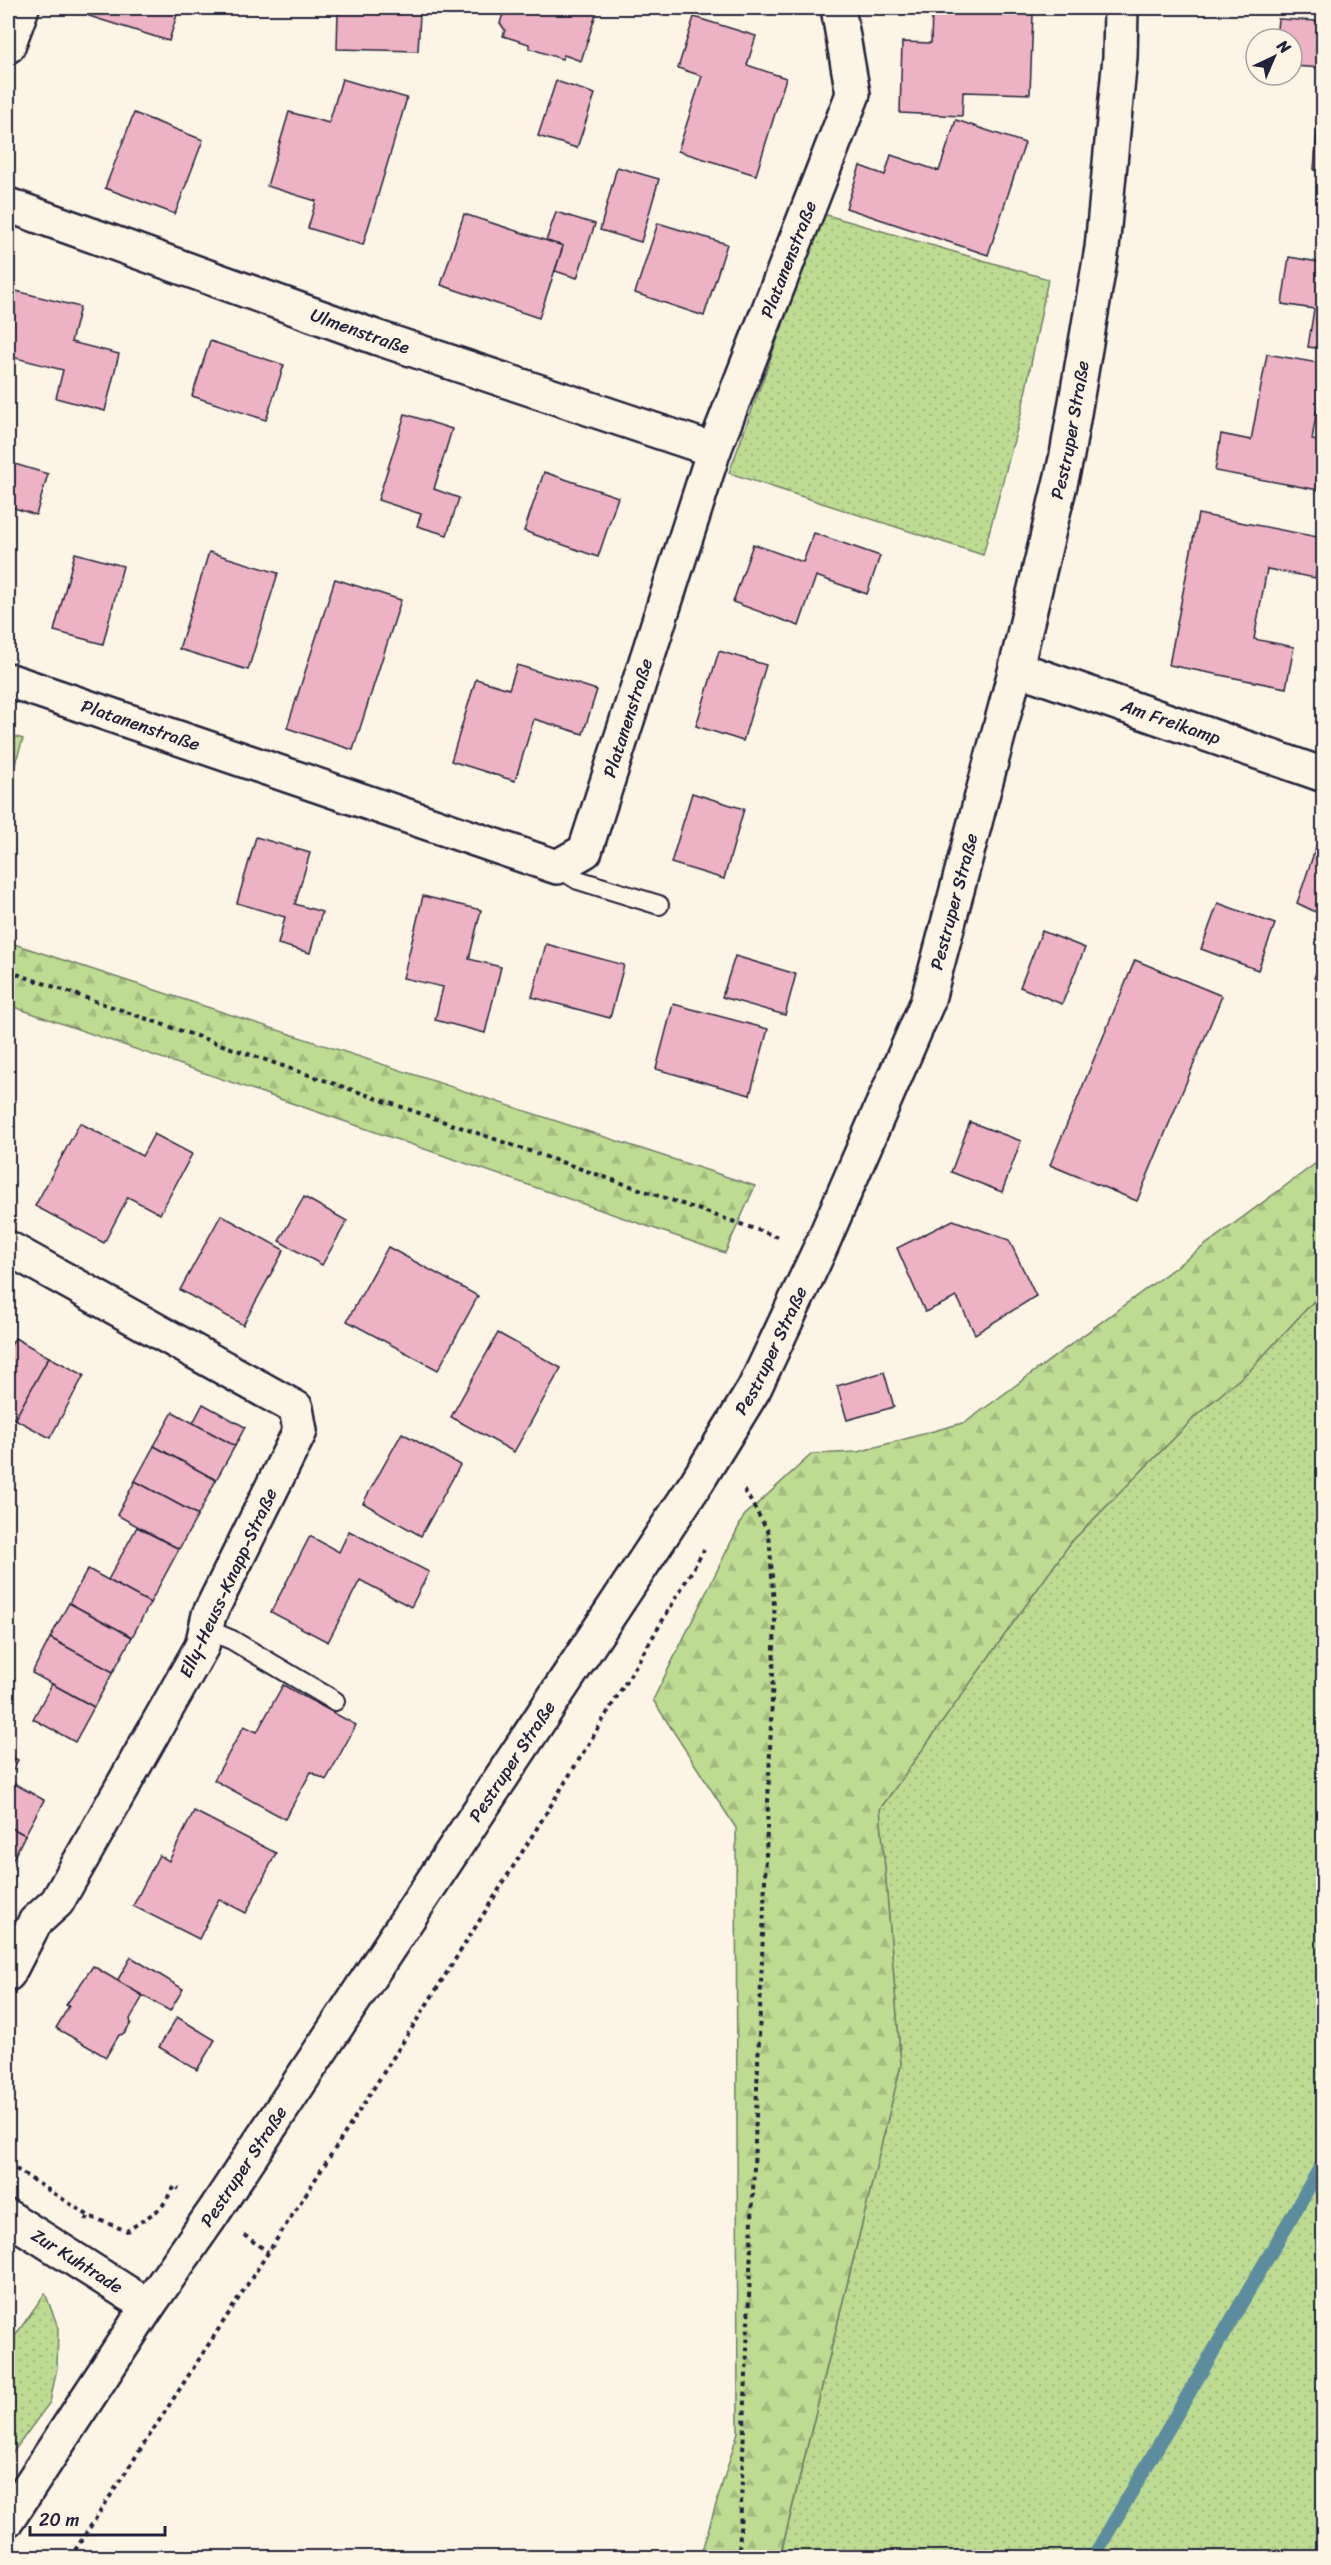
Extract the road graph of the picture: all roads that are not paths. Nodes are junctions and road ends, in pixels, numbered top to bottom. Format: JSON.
{"nodes":[{"id":1,"x":22,"y":8,"type":"edge"},
{"id":2,"x":838,"y":8,"type":"edge"},
{"id":3,"x":1121,"y":8,"type":"edge"},
{"id":4,"x":8,"y":46,"type":"edge"},
{"id":5,"x":8,"y":205,"type":"edge"},
{"id":6,"x":714,"y":450,"type":"junction"},
{"id":7,"x":1016,"y":668,"type":"junction"},
{"id":8,"x":8,"y":680,"type":"edge"},
{"id":9,"x":1323,"y":775,"type":"edge"},
{"id":10,"x":557,"y":867,"type":"junction"},
{"id":11,"x":659,"y":905,"type":"dead end"},
{"id":12,"x":8,"y":1248,"type":"edge"},
{"id":13,"x":206,"y":1629,"type":"junction"},
{"id":14,"x":335,"y":1701,"type":"dead end"},
{"id":15,"x":8,"y":1974,"type":"edge"},
{"id":16,"x":8,"y":2217,"type":"edge"},
{"id":17,"x":148,"y":2306,"type":"junction"},
{"id":18,"x":8,"y":2518,"type":"edge"}],
"edges":[{"from":1,"to":4,"type":"street"},
{"from":2,"to":6,"type":"street","name":"Platanenstraße"},
{"from":3,"to":7,"type":"street","name":"Pestruper Straße"},
{"from":5,"to":6,"type":"street","name":"Ulmenstraße"},
{"from":6,"to":10,"type":"street","name":"Platanenstraße"},
{"from":7,"to":9,"type":"street","name":"Am Freikamp"},
{"from":7,"to":17,"type":"street","name":"Pestruper Straße"},
{"from":8,"to":10,"type":"street","name":"Platanenstraße"},
{"from":10,"to":11,"type":"lane"},
{"from":12,"to":13,"type":"street","name":"Elly-Heuss-Knapp-Straße"},
{"from":13,"to":14,"type":"lane"},
{"from":13,"to":15,"type":"street","name":"Elly-Heuss-Knapp-Straße"},
{"from":16,"to":17,"type":"street","name":"Zur Kuhtrade"},
{"from":17,"to":18,"type":"street","name":"Pestruper Straße"}]}
